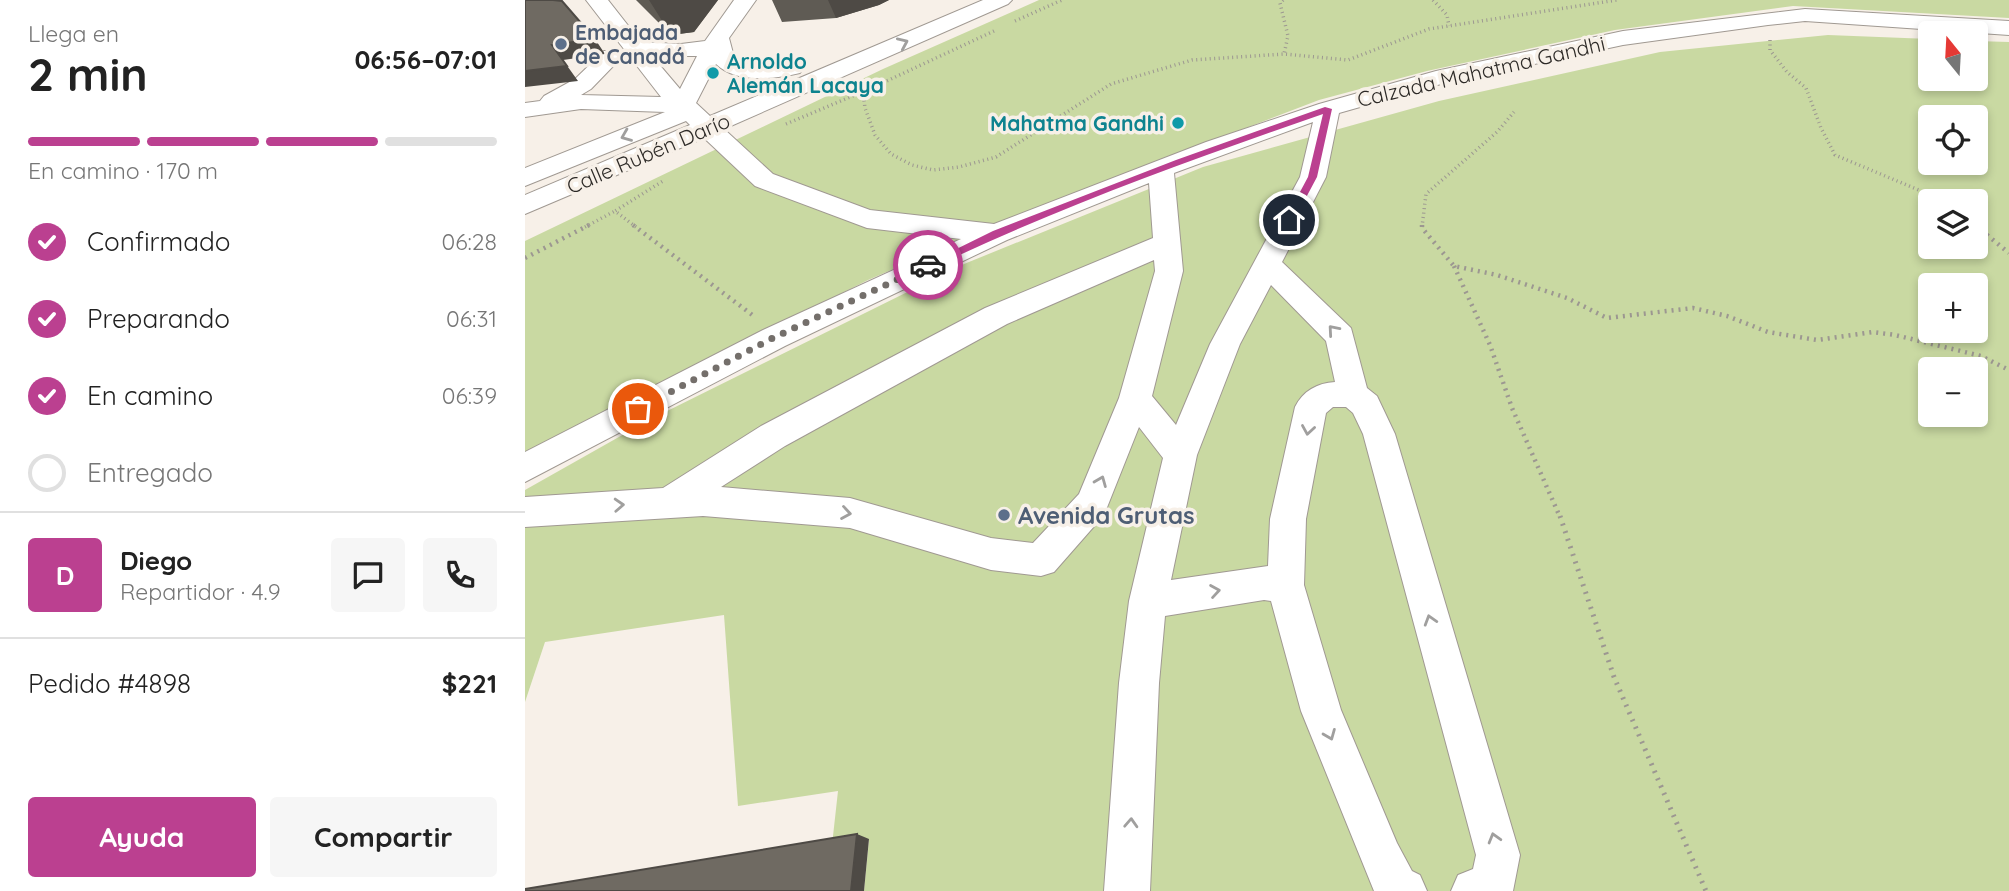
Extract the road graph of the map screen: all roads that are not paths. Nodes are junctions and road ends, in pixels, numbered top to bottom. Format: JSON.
{"nodes":[{"id":1,"x":597,"y":0,"type":"edge"},
{"id":2,"x":745,"y":0,"type":"edge"},
{"id":3,"x":957,"y":0,"type":"edge"},
{"id":4,"x":1002,"y":0,"type":"edge"},
{"id":5,"x":2009,"y":28,"type":"edge"},
{"id":6,"x":716,"y":43,"type":"junction"},
{"id":7,"x":636,"y":49,"type":"junction"},
{"id":8,"x":613,"y":56,"type":"dead end"},
{"id":9,"x":792,"y":68,"type":"junction"},
{"id":10,"x":531,"y":109,"type":"edge"},
{"id":11,"x":1328,"y":109,"type":"junction"},
{"id":12,"x":693,"y":114,"type":"junction"},
{"id":13,"x":1161,"y":169,"type":"junction"},
{"id":14,"x":525,"y":178,"type":"edge"},
{"id":15,"x":525,"y":205,"type":"edge"},
{"id":16,"x":997,"y":233,"type":"junction"},
{"id":17,"x":1167,"y":243,"type":"junction"},
{"id":18,"x":1266,"y":263,"type":"junction"},
{"id":19,"x":1353,"y":394,"type":"junction"},
{"id":20,"x":1135,"y":398,"type":"junction"},
{"id":21,"x":1180,"y":455,"type":"junction"},
{"id":22,"x":525,"y":468,"type":"edge"},
{"id":23,"x":670,"y":502,"type":"junction"},
{"id":24,"x":525,"y":512,"type":"edge"},
{"id":25,"x":1285,"y":585,"type":"junction"},
{"id":26,"x":1148,"y":601,"type":"junction"},
{"id":27,"x":1127,"y":891,"type":"edge"},
{"id":28,"x":1404,"y":891,"type":"edge"},
{"id":29,"x":1474,"y":891,"type":"edge"}],
"edges":[{"from":1,"to":7,"type":"street"},
{"from":2,"to":6,"type":"street"},
{"from":3,"to":9,"type":"street","name":"Calle Rubén Darío"},
{"from":12,"to":4,"type":"street","name":"Calle Rubén Darío","one_way":true},
{"from":5,"to":11,"type":"street","name":"Calzada Mahatma Gandhi"},
{"from":6,"to":7,"type":"street"},
{"from":6,"to":9,"type":"street"},
{"from":6,"to":12,"type":"street"},
{"from":7,"to":12,"type":"street"},
{"from":8,"to":10,"type":"street"},
{"from":9,"to":12,"type":"street","name":"Calle Rubén Darío"},
{"from":10,"to":12,"type":"street"},
{"from":11,"to":13,"type":"street","name":"Calzada Mahatma Gandhi"},
{"from":11,"to":18,"type":"street"},
{"from":12,"to":14,"type":"street","name":"Calle Rubén Darío","one_way":true},
{"from":12,"to":15,"type":"street","name":"Calle Rubén Darío"},
{"from":12,"to":16,"type":"street"},
{"from":13,"to":16,"type":"street","name":"Calzada Mahatma Gandhi"},
{"from":13,"to":17,"type":"street"},
{"from":16,"to":22,"type":"street","name":"Calzada Mahatma Gandhi"},
{"from":17,"to":20,"type":"street"},
{"from":17,"to":23,"type":"street"},
{"from":19,"to":18,"type":"street","one_way":true},
{"from":18,"to":21,"type":"street"},
{"from":19,"to":25,"type":"street","one_way":true},
{"from":29,"to":19,"type":"street","one_way":true},
{"from":20,"to":21,"type":"street"},
{"from":23,"to":20,"type":"street","one_way":true},
{"from":21,"to":26,"type":"street"},
{"from":24,"to":23,"type":"street","one_way":true},
{"from":26,"to":25,"type":"street","one_way":true},
{"from":25,"to":28,"type":"street","one_way":true},
{"from":27,"to":26,"type":"street","one_way":true}]}
